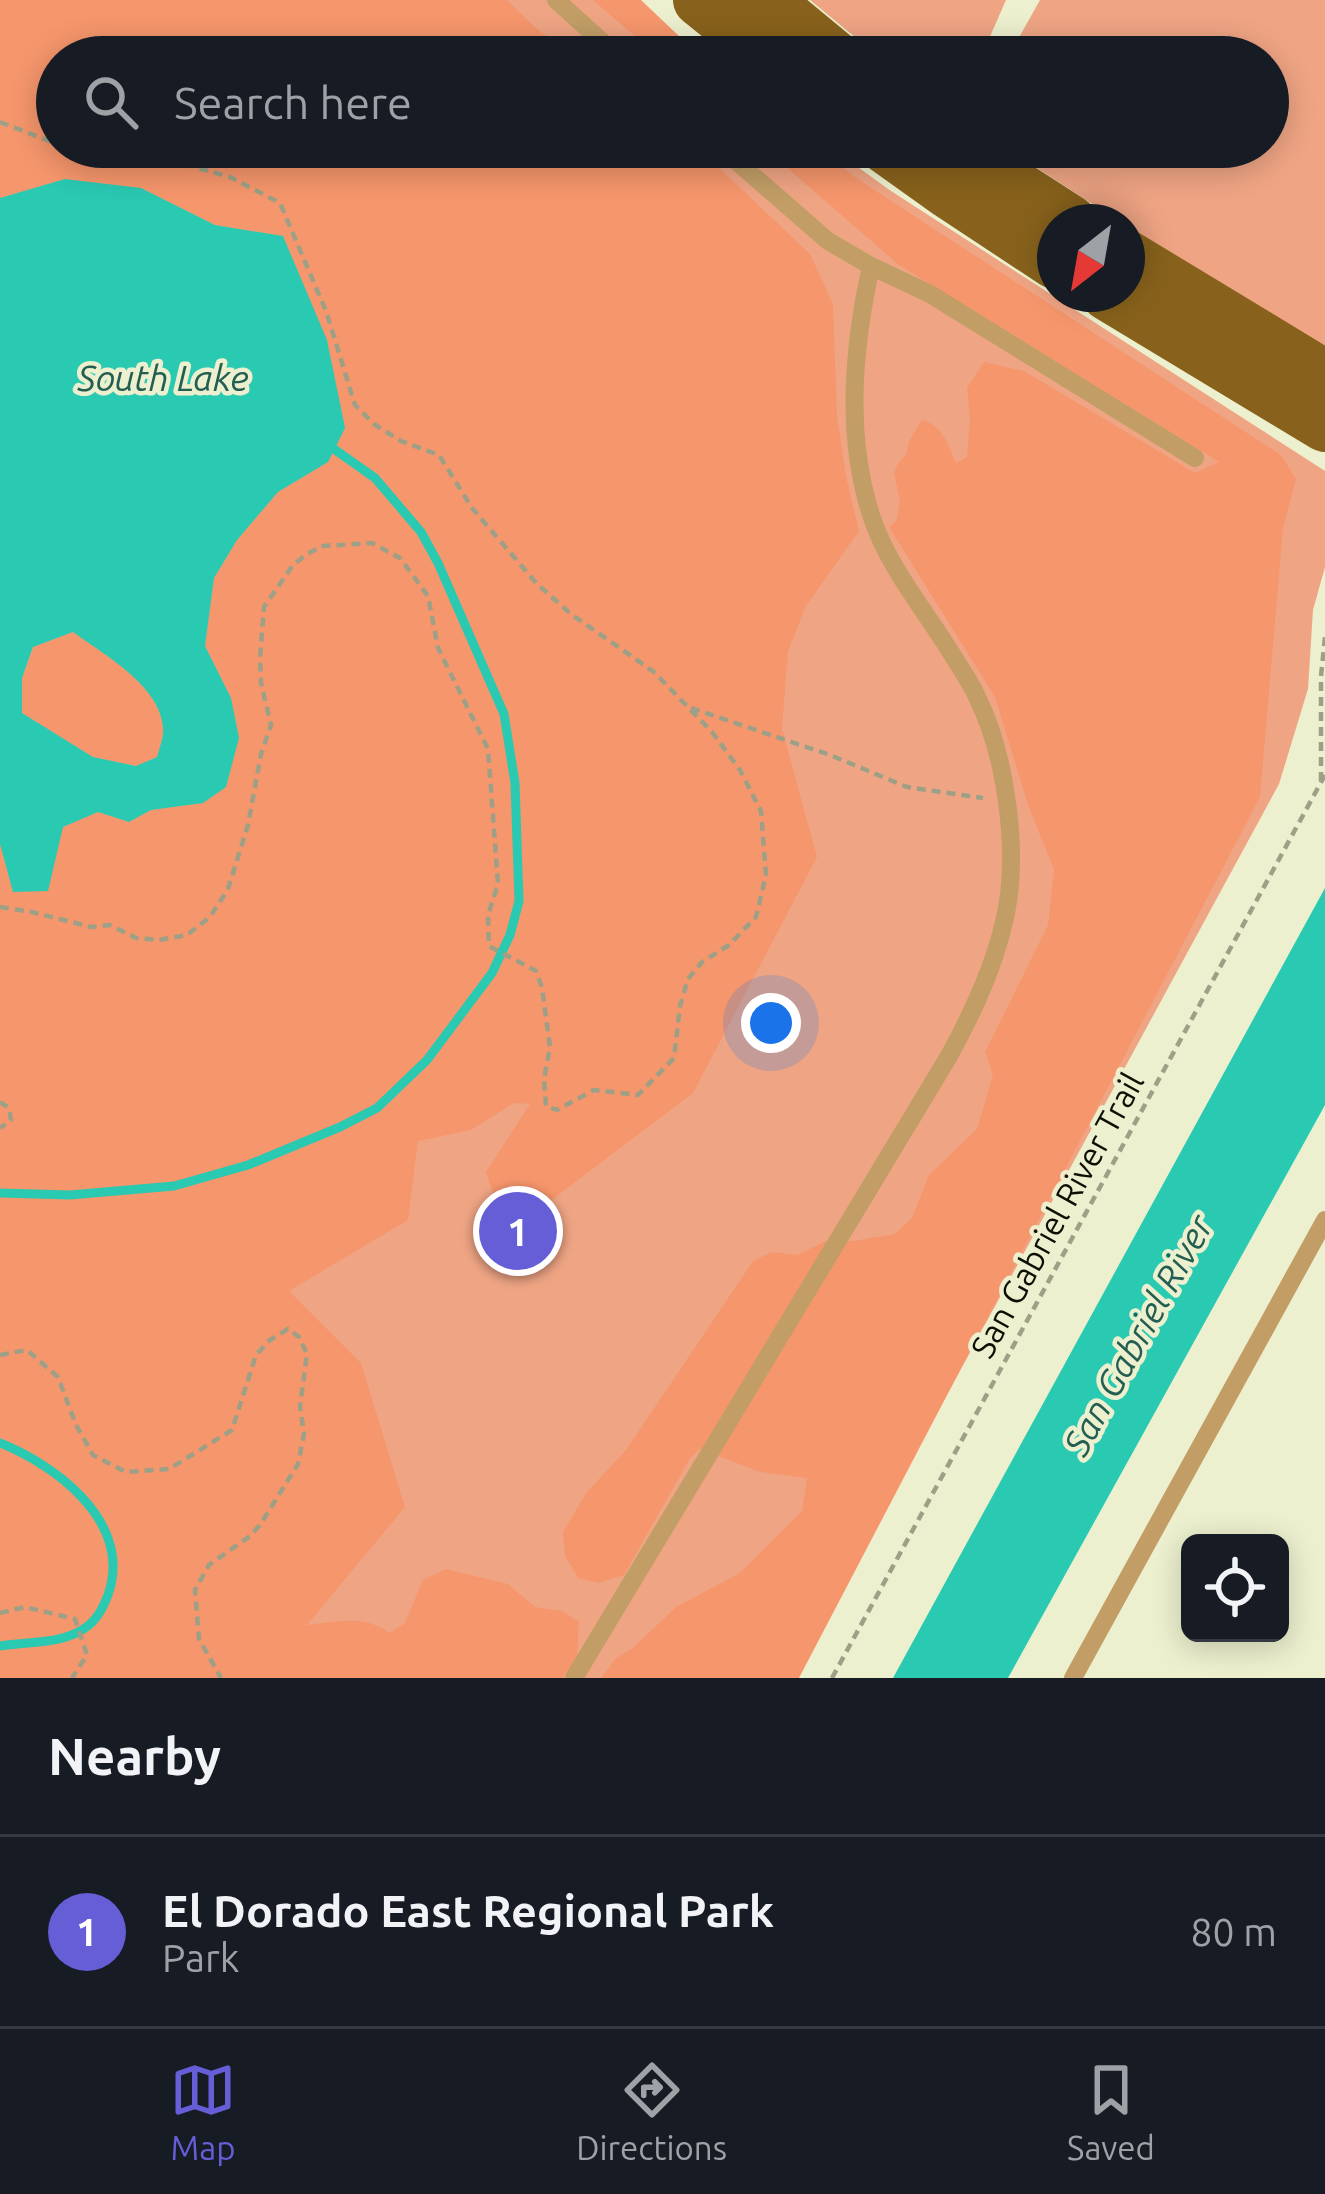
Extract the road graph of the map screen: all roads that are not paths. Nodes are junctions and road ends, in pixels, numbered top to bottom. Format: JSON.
{"nodes":[{"id":1,"x":556,"y":0,"type":"edge"},
{"id":2,"x":700,"y":0,"type":"edge"},
{"id":3,"x":765,"y":0,"type":"edge"},
{"id":4,"x":596,"y":36,"type":"edge"},
{"id":5,"x":745,"y":36,"type":"edge"},
{"id":6,"x":809,"y":36,"type":"edge"},
{"id":7,"x":744,"y":168,"type":"edge"},
{"id":8,"x":941,"y":168,"type":"edge"},
{"id":9,"x":948,"y":168,"type":"edge"},
{"id":10,"x":1037,"y":207,"type":"edge"},
{"id":11,"x":1037,"y":247,"type":"edge"},
{"id":12,"x":871,"y":266,"type":"junction"},
{"id":13,"x":1145,"y":268,"type":"edge"},
{"id":14,"x":1138,"y":312,"type":"edge"},
{"id":15,"x":1325,"y":377,"type":"edge"},
{"id":16,"x":1325,"y":425,"type":"edge"},
{"id":17,"x":1196,"y":458,"type":"dead end"},
{"id":18,"x":1325,"y":1220,"type":"edge"},
{"id":19,"x":574,"y":1678,"type":"edge"},
{"id":20,"x":1073,"y":1678,"type":"edge"}],
"edges":[{"from":1,"to":4,"type":"lane"},
{"from":2,"to":5,"type":"main road"},
{"from":3,"to":6,"type":"main road"},
{"from":7,"to":12,"type":"lane"},
{"from":8,"to":11,"type":"main road"},
{"from":9,"to":10,"type":"main road"},
{"from":12,"to":17,"type":"lane"},
{"from":12,"to":19,"type":"lane"},
{"from":13,"to":15,"type":"main road"},
{"from":14,"to":16,"type":"main road"},
{"from":18,"to":20,"type":"lane"}]}
